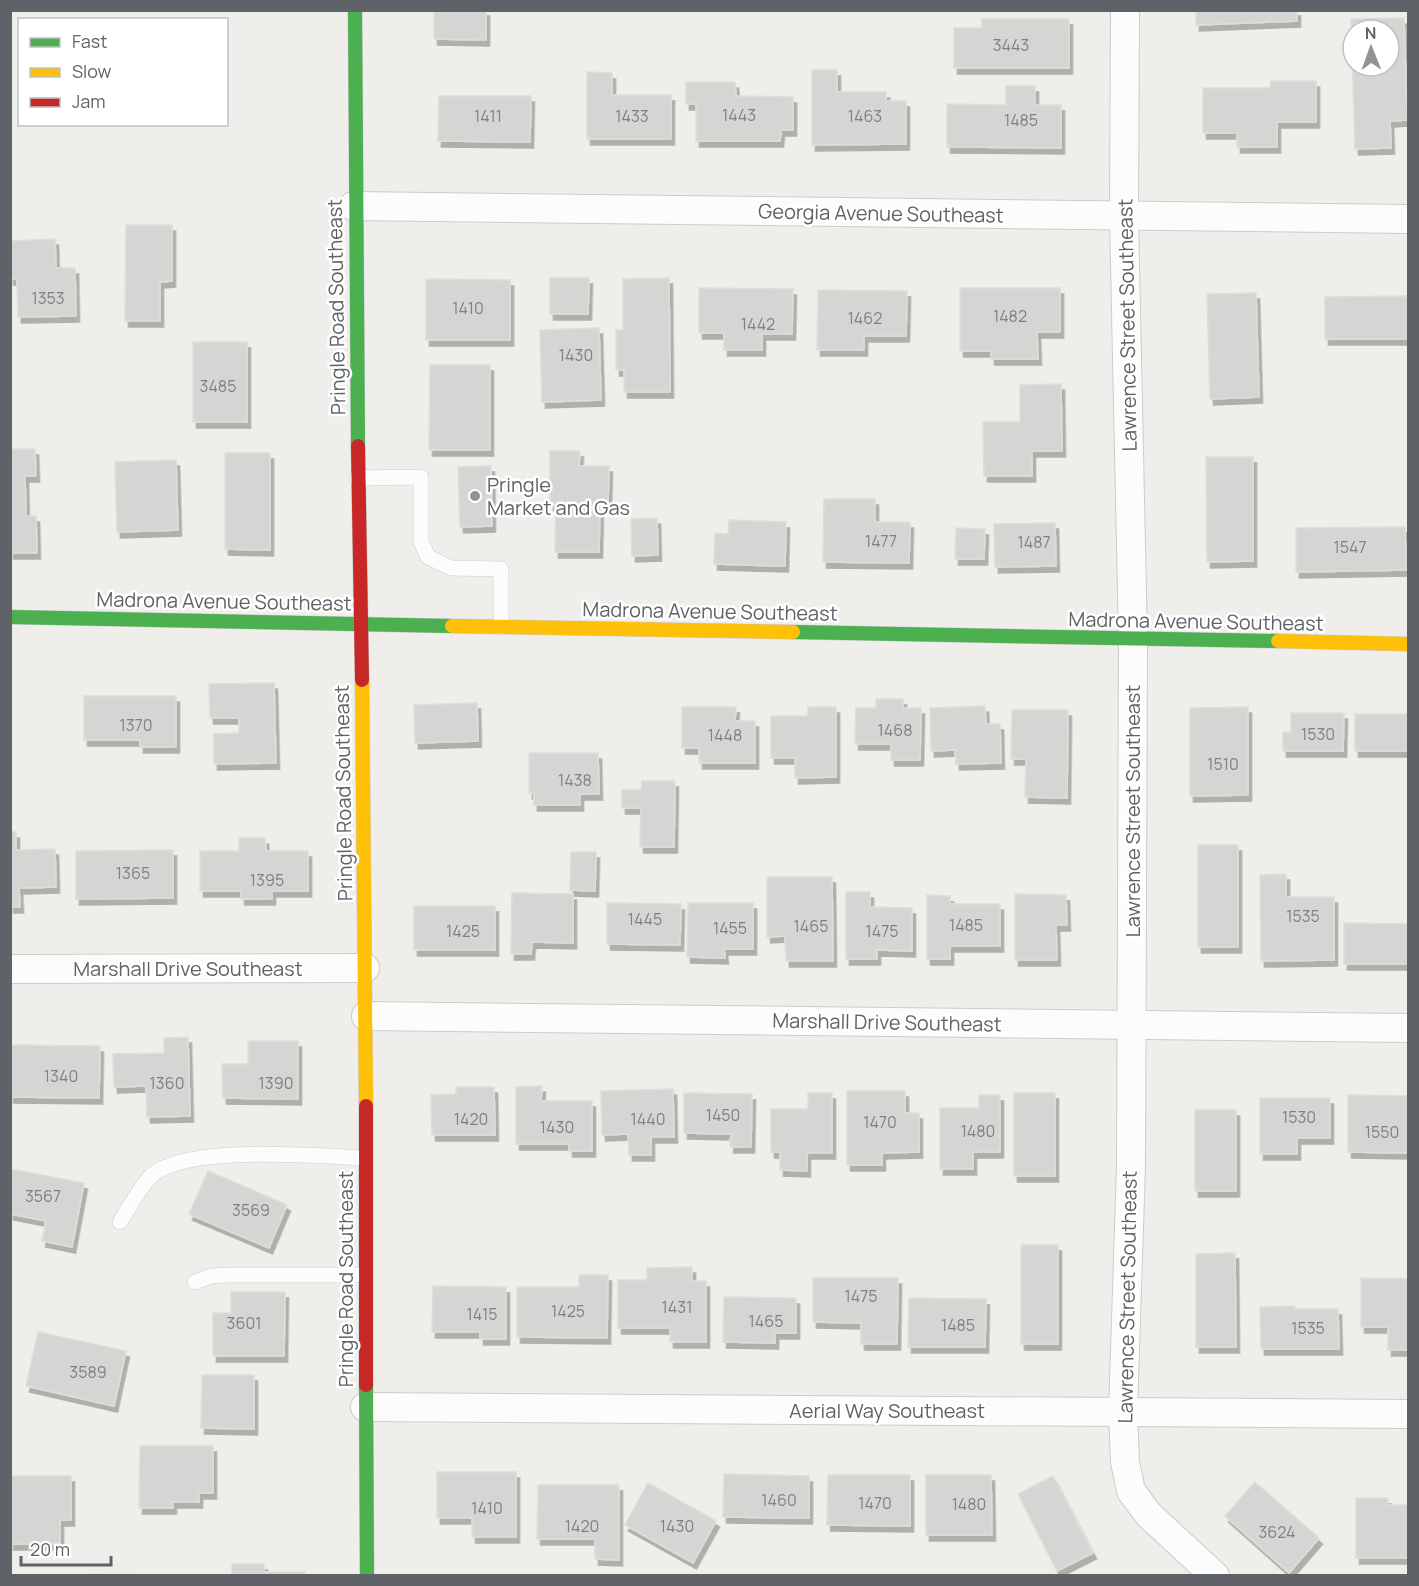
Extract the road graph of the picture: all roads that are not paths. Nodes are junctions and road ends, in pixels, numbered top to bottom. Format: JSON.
{"nodes":[{"id":1,"x":354,"y":10,"type":"edge"},
{"id":2,"x":1125,"y":10,"type":"edge"},
{"id":3,"x":353,"y":206,"type":"junction"},
{"id":4,"x":1124,"y":216,"type":"junction"},
{"id":5,"x":1408,"y":219,"type":"edge"},
{"id":6,"x":357,"y":478,"type":"junction"},
{"id":7,"x":10,"y":617,"type":"edge"},
{"id":8,"x":361,"y":622,"type":"junction"},
{"id":9,"x":501,"y":627,"type":"junction"},
{"id":10,"x":1133,"y":640,"type":"junction"},
{"id":11,"x":1408,"y":644,"type":"edge"},
{"id":12,"x":365,"y":968,"type":"junction"},
{"id":13,"x":10,"y":969,"type":"edge"},
{"id":14,"x":366,"y":1016,"type":"junction"},
{"id":15,"x":1130,"y":1024,"type":"junction"},
{"id":16,"x":1408,"y":1028,"type":"edge"},
{"id":17,"x":365,"y":1158,"type":"junction"},
{"id":18,"x":120,"y":1222,"type":"dead end"},
{"id":19,"x":365,"y":1275,"type":"junction"},
{"id":20,"x":195,"y":1282,"type":"dead end"},
{"id":21,"x":365,"y":1407,"type":"junction"},
{"id":22,"x":1123,"y":1412,"type":"junction"},
{"id":23,"x":1408,"y":1414,"type":"edge"},
{"id":24,"x":367,"y":1575,"type":"edge"},
{"id":25,"x":1215,"y":1575,"type":"edge"}],
"edges":[{"from":1,"to":3,"type":"main road","name":"Pringle Road Southeast"},
{"from":2,"to":4,"type":"street","name":"Lawrence Street Southeast"},
{"from":3,"to":4,"type":"street","name":"Georgia Avenue Southeast"},
{"from":3,"to":6,"type":"main road","name":"Pringle Road Southeast"},
{"from":4,"to":5,"type":"street","name":"Georgia Avenue Southeast"},
{"from":4,"to":10,"type":"street","name":"Lawrence Street Southeast"},
{"from":6,"to":8,"type":"main road","name":"Pringle Road Southeast"},
{"from":6,"to":9,"type":"lane"},
{"from":7,"to":8,"type":"main road","name":"Madrona Avenue Southeast"},
{"from":8,"to":9,"type":"main road","name":"Madrona Avenue Southeast"},
{"from":8,"to":12,"type":"main road","name":"Pringle Road Southeast"},
{"from":9,"to":10,"type":"main road","name":"Madrona Avenue Southeast"},
{"from":10,"to":11,"type":"main road","name":"Madrona Avenue Southeast"},
{"from":10,"to":15,"type":"street","name":"Lawrence Street Southeast"},
{"from":12,"to":13,"type":"street","name":"Marshall Drive Southeast"},
{"from":12,"to":14,"type":"main road","name":"Pringle Road Southeast"},
{"from":14,"to":15,"type":"street","name":"Marshall Drive Southeast"},
{"from":14,"to":17,"type":"main road","name":"Pringle Road Southeast"},
{"from":15,"to":16,"type":"street","name":"Marshall Drive Southeast"},
{"from":15,"to":22,"type":"street","name":"Lawrence Street Southeast"},
{"from":17,"to":18,"type":"lane"},
{"from":17,"to":19,"type":"main road","name":"Pringle Road Southeast"},
{"from":19,"to":20,"type":"lane"},
{"from":19,"to":21,"type":"main road","name":"Pringle Road Southeast"},
{"from":21,"to":22,"type":"street","name":"Aerial Way Southeast"},
{"from":21,"to":24,"type":"main road","name":"Pringle Road Southeast"},
{"from":22,"to":23,"type":"street","name":"Aerial Way Southeast"},
{"from":22,"to":25,"type":"street","name":"Lawrence Street Southeast"}]}
